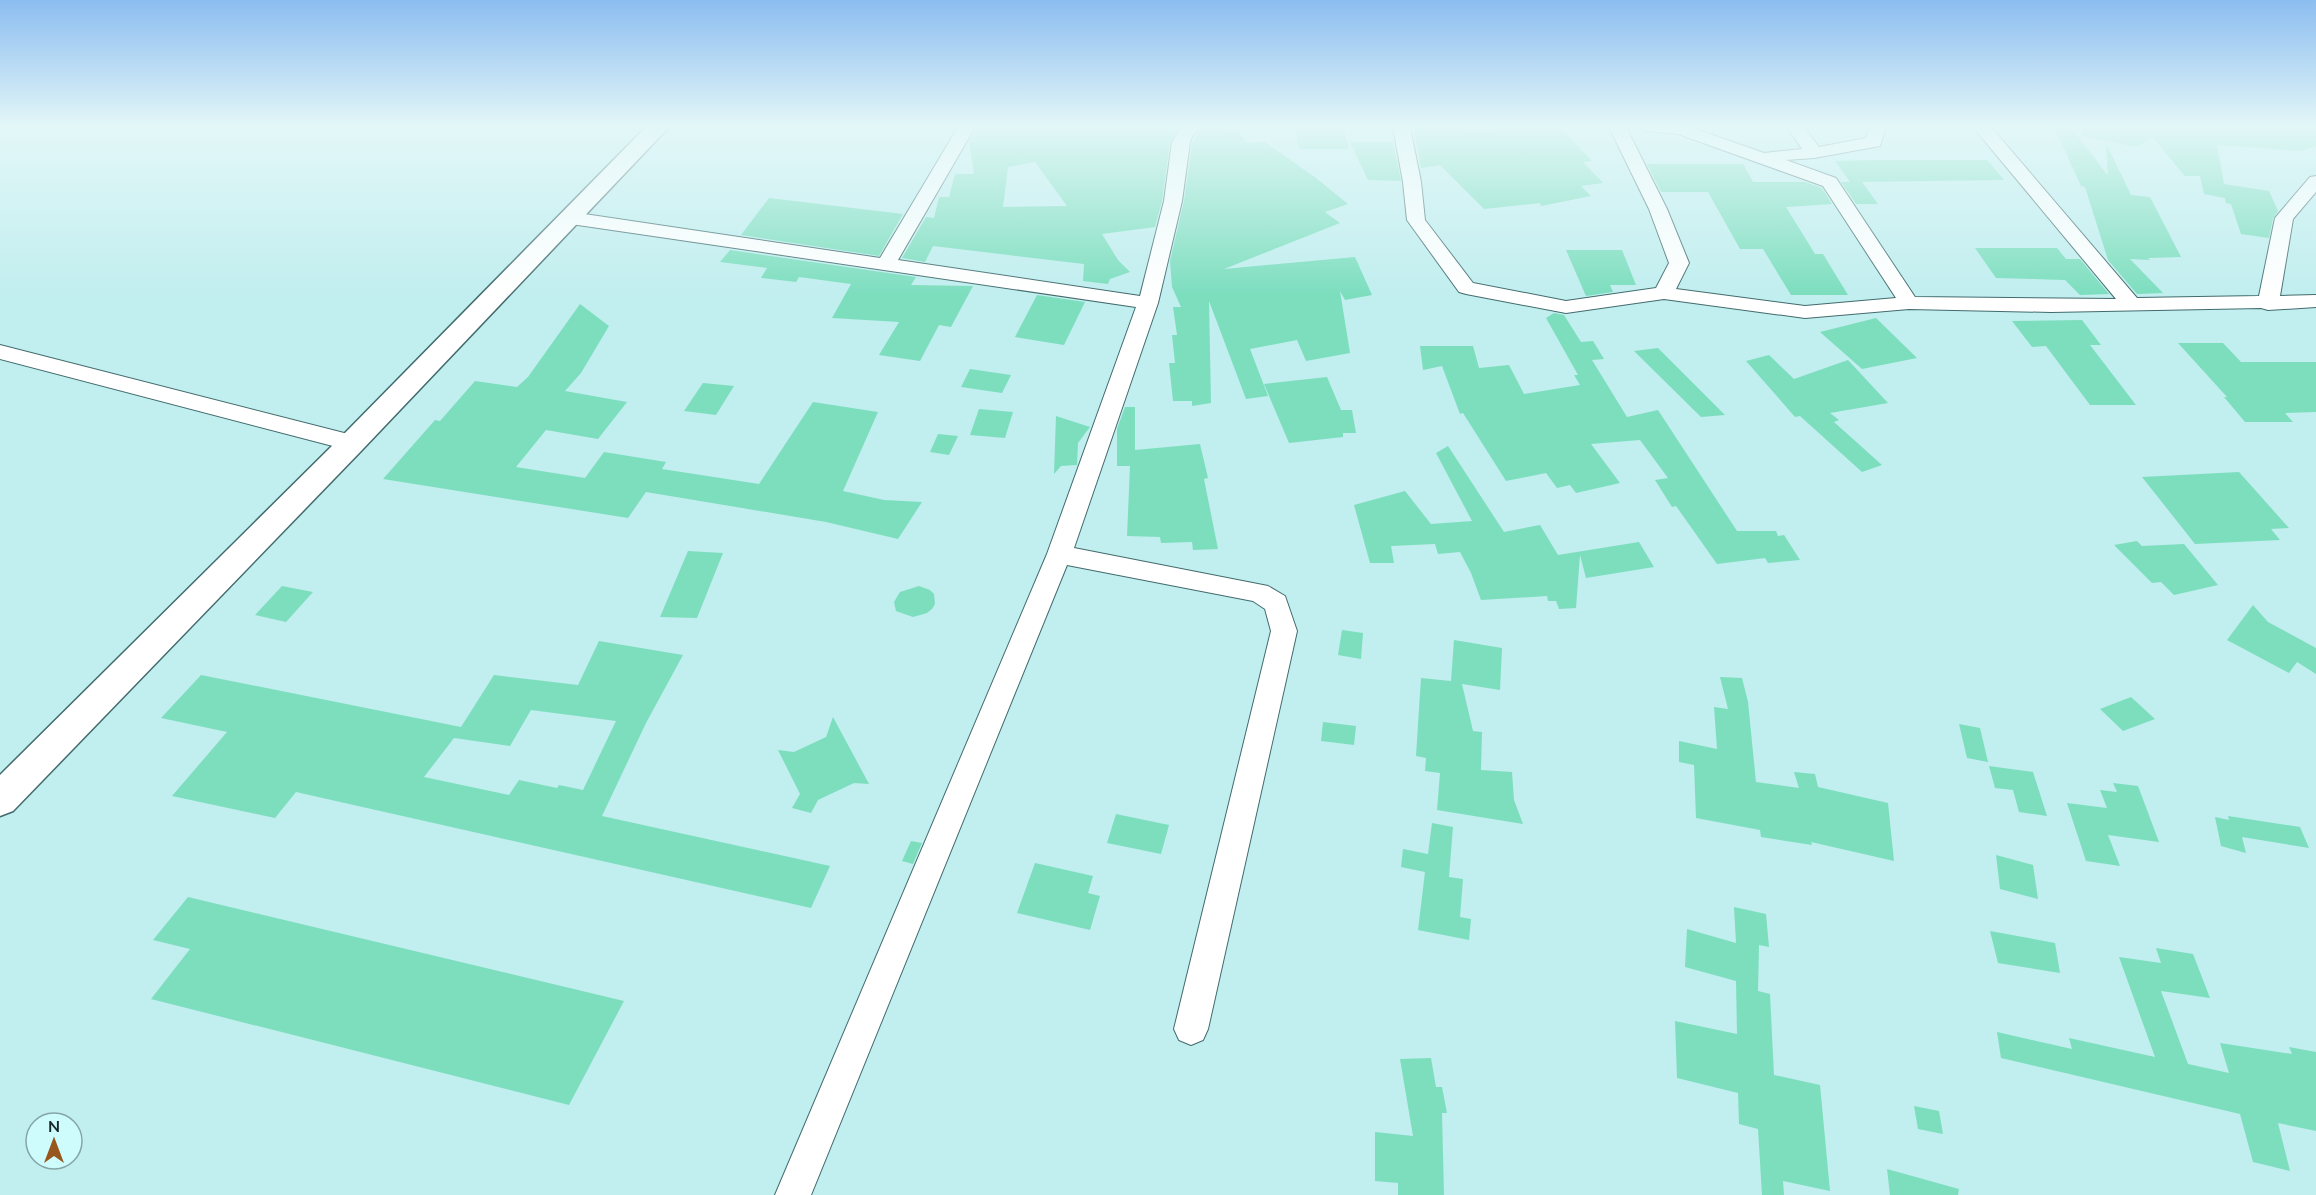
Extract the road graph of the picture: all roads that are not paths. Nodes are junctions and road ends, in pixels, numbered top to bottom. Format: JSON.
{"nodes":[{"id":1,"x":605,"y":183,"type":"edge"},
{"id":2,"x":934,"y":183,"type":"edge"},
{"id":3,"x":1175,"y":183,"type":"edge"},
{"id":4,"x":1412,"y":183,"type":"edge"},
{"id":5,"x":1645,"y":183,"type":"edge"},
{"id":6,"x":1831,"y":183,"type":"edge"},
{"id":7,"x":2029,"y":183,"type":"edge"},
{"id":8,"x":2314,"y":183,"type":"edge"},
{"id":9,"x":571,"y":218,"type":"junction"},
{"id":10,"x":887,"y":263,"type":"junction"},
{"id":11,"x":1664,"y":293,"type":"junction"},
{"id":12,"x":2316,"y":301,"type":"edge"},
{"id":13,"x":1148,"y":303,"type":"junction"},
{"id":14,"x":1909,"y":303,"type":"junction"},
{"id":15,"x":2130,"y":303,"type":"junction"},
{"id":16,"x":2268,"y":304,"type":"junction"},
{"id":17,"x":0,"y":352,"type":"edge"},
{"id":18,"x":352,"y":443,"type":"junction"},
{"id":19,"x":1059,"y":554,"type":"junction"},
{"id":20,"x":0,"y":800,"type":"edge"},
{"id":21,"x":1191,"y":1029,"type":"dead end"},
{"id":22,"x":793,"y":1195,"type":"edge"}],
"edges":[{"from":1,"to":9,"type":"main road"},
{"from":2,"to":10,"type":"street"},
{"from":3,"to":13,"type":"street"},
{"from":4,"to":11,"type":"street"},
{"from":5,"to":11,"type":"street"},
{"from":6,"to":14,"type":"street"},
{"from":7,"to":15,"type":"street"},
{"from":8,"to":16,"type":"street"},
{"from":9,"to":10,"type":"street"},
{"from":9,"to":18,"type":"main road"},
{"from":10,"to":13,"type":"street"},
{"from":11,"to":14,"type":"street"},
{"from":12,"to":16,"type":"street"},
{"from":13,"to":19,"type":"street"},
{"from":14,"to":15,"type":"street"},
{"from":15,"to":16,"type":"street"},
{"from":17,"to":18,"type":"street"},
{"from":18,"to":20,"type":"main road"},
{"from":19,"to":21,"type":"street"},
{"from":19,"to":22,"type":"street"}]}
